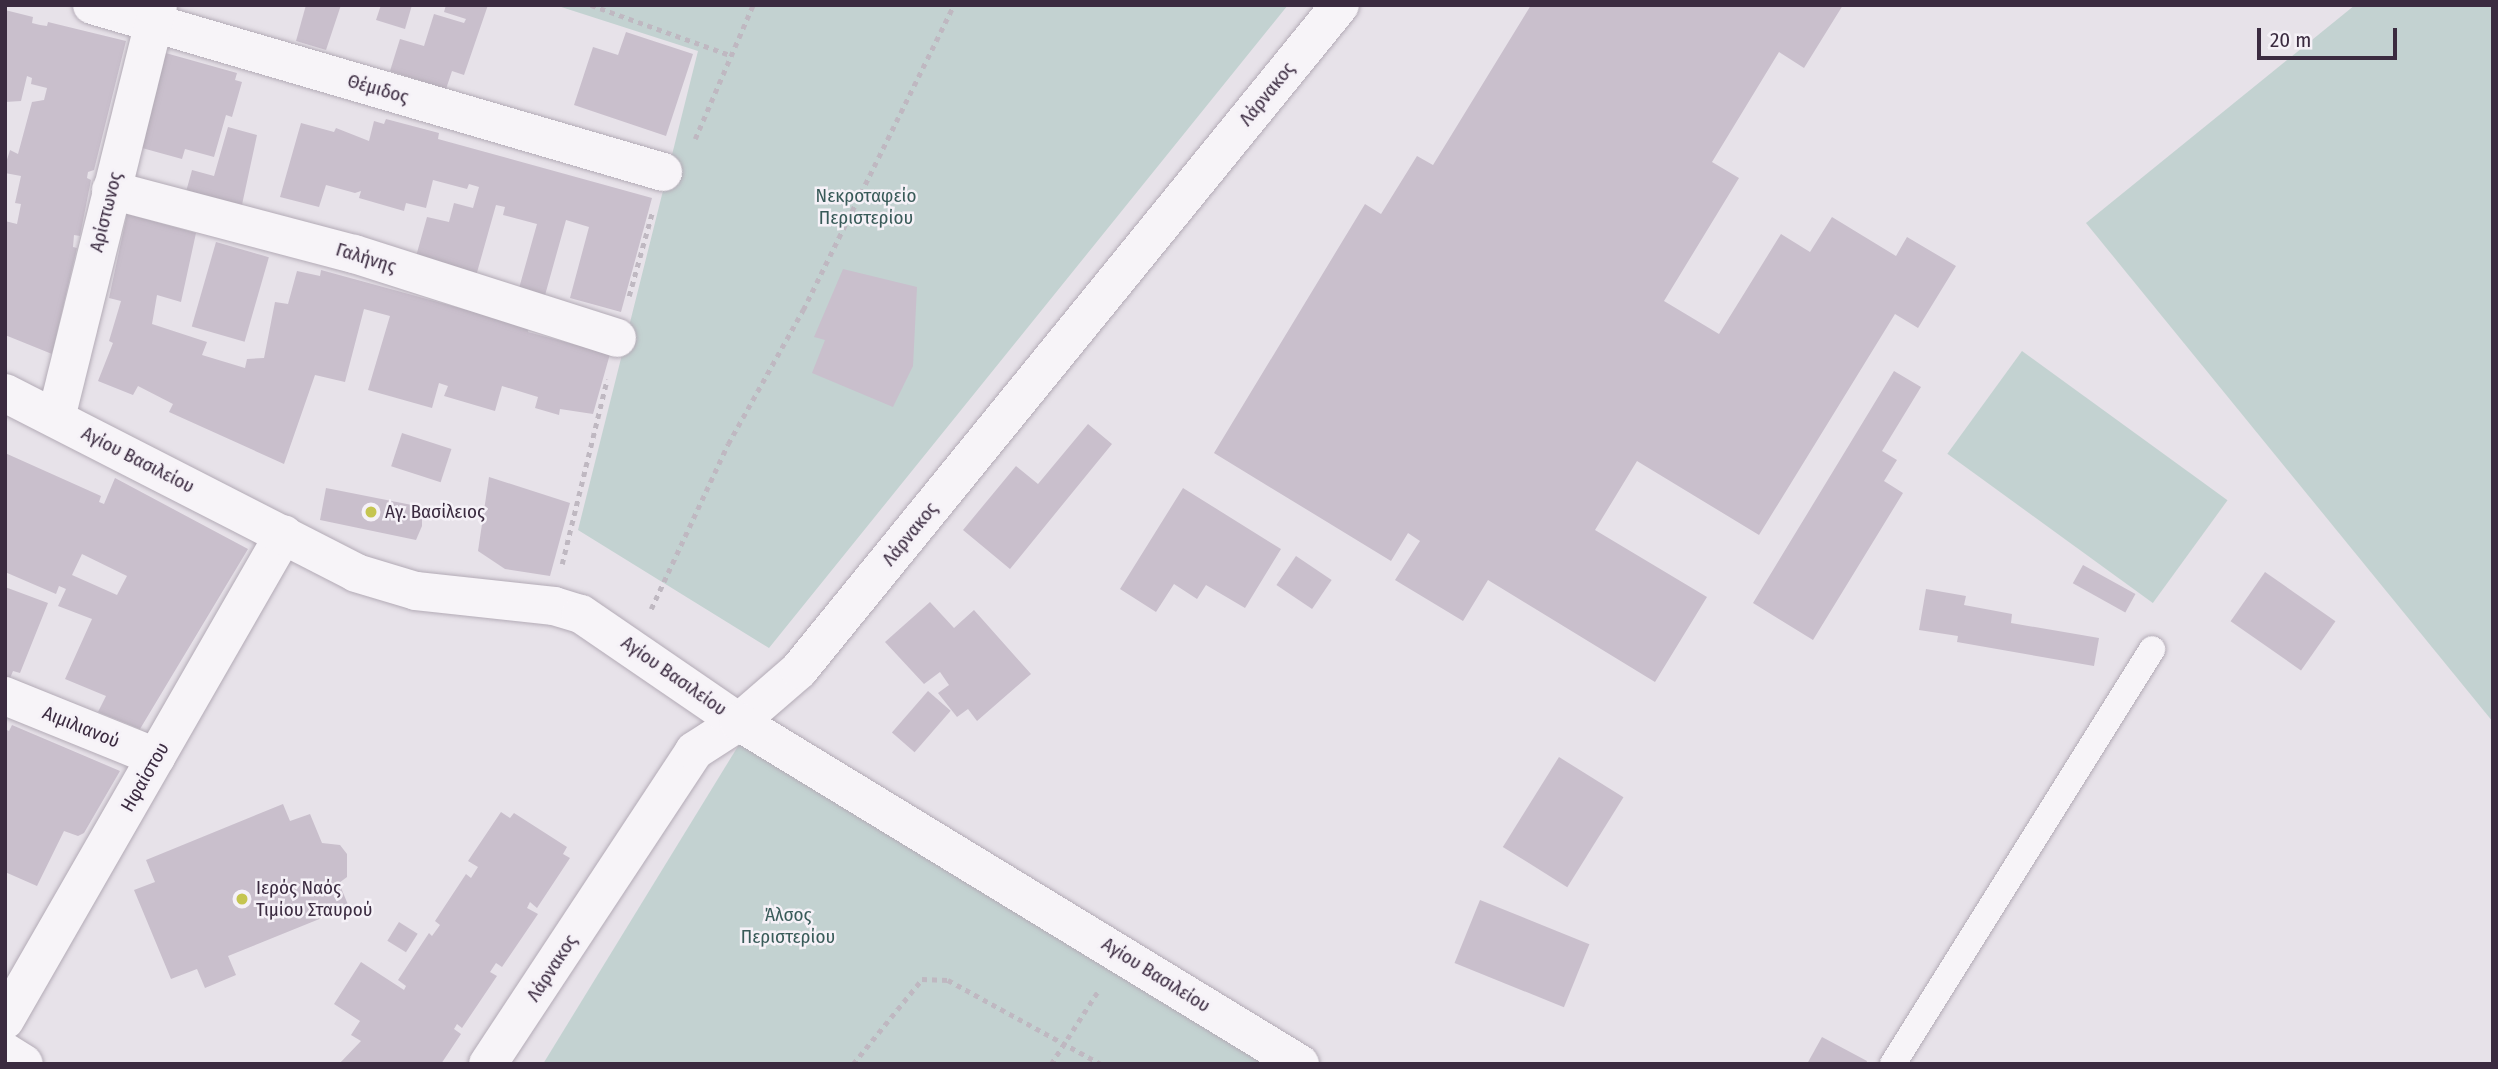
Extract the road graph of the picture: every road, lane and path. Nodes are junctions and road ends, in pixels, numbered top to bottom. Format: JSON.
{"nodes":[{"id":1,"x":92,"y":5,"type":"edge"},
{"id":2,"x":591,"y":5,"type":"edge"},
{"id":3,"x":752,"y":5,"type":"edge"},
{"id":4,"x":954,"y":5,"type":"edge"},
{"id":5,"x":1340,"y":5,"type":"edge"},
{"id":6,"x":155,"y":14,"type":"edge"},
{"id":7,"x":730,"y":55,"type":"junction"},
{"id":8,"x":695,"y":139,"type":"dead end"},
{"id":9,"x":663,"y":172,"type":"joint"},
{"id":10,"x":111,"y":190,"type":"junction"},
{"id":11,"x":617,"y":338,"type":"junction"},
{"id":12,"x":5,"y":393,"type":"edge"},
{"id":13,"x":56,"y":418,"type":"junction"},
{"id":14,"x":284,"y":534,"type":"junction"},
{"id":15,"x":554,"y":606,"type":"junction"},
{"id":16,"x":631,"y":647,"type":"junction"},
{"id":17,"x":2152,"y":649,"type":"dead end"},
{"id":18,"x":5,"y":696,"type":"edge"},
{"id":19,"x":739,"y":722,"type":"junction"},
{"id":20,"x":156,"y":757,"type":"junction"},
{"id":21,"x":1122,"y":953,"type":"junction"},
{"id":22,"x":6,"y":1025,"type":"edge"},
{"id":23,"x":1064,"y":1043,"type":"junction"},
{"id":24,"x":24,"y":1064,"type":"edge"},
{"id":25,"x":488,"y":1064,"type":"edge"},
{"id":26,"x":853,"y":1064,"type":"edge"},
{"id":27,"x":1051,"y":1064,"type":"edge"},
{"id":28,"x":1101,"y":1064,"type":"edge"},
{"id":29,"x":1300,"y":1064,"type":"edge"},
{"id":30,"x":1893,"y":1064,"type":"edge"}],
"edges":[{"from":1,"to":6,"type":"street","name":"Θέμιδος"},
{"from":2,"to":7,"type":"path"},
{"from":3,"to":7,"type":"path"},
{"from":4,"to":16,"type":"path"},
{"from":5,"to":19,"type":"street","name":"Λάρνακος"},
{"from":6,"to":9,"type":"street","name":"Θέμιδος"},
{"from":6,"to":10,"type":"street","name":"Αρίστωνος"},
{"from":7,"to":8,"type":"path"},
{"from":9,"to":11,"type":"path"},
{"from":10,"to":11,"type":"street","name":"Γαλήνης"},
{"from":10,"to":13,"type":"street","name":"Αρίστωνος"},
{"from":11,"to":15,"type":"path"},
{"from":12,"to":13,"type":"street","name":"Αγίου Βασιλείου"},
{"from":13,"to":14,"type":"street","name":"Αγίου Βασιλείου"},
{"from":14,"to":15,"type":"street","name":"Αγίου Βασιλείου"},
{"from":14,"to":20,"type":"street","name":"Ηφαίστου"},
{"from":15,"to":16,"type":"street","name":"Αγίου Βασιλείου"},
{"from":16,"to":19,"type":"street","name":"Αγίου Βασιλείου"},
{"from":17,"to":30,"type":"lane"},
{"from":18,"to":20,"type":"street","name":"Αιμιλιανού"},
{"from":19,"to":21,"type":"street","name":"Αγίου Βασιλείου"},
{"from":19,"to":25,"type":"street","name":"Λάρνακος"},
{"from":20,"to":22,"type":"street","name":"Ηφαίστου"},
{"from":21,"to":23,"type":"path"},
{"from":21,"to":29,"type":"street","name":"Αγίου Βασιλείου"},
{"from":22,"to":24,"type":"street"},
{"from":23,"to":26,"type":"path"},
{"from":23,"to":27,"type":"path"},
{"from":23,"to":28,"type":"path"}]}
